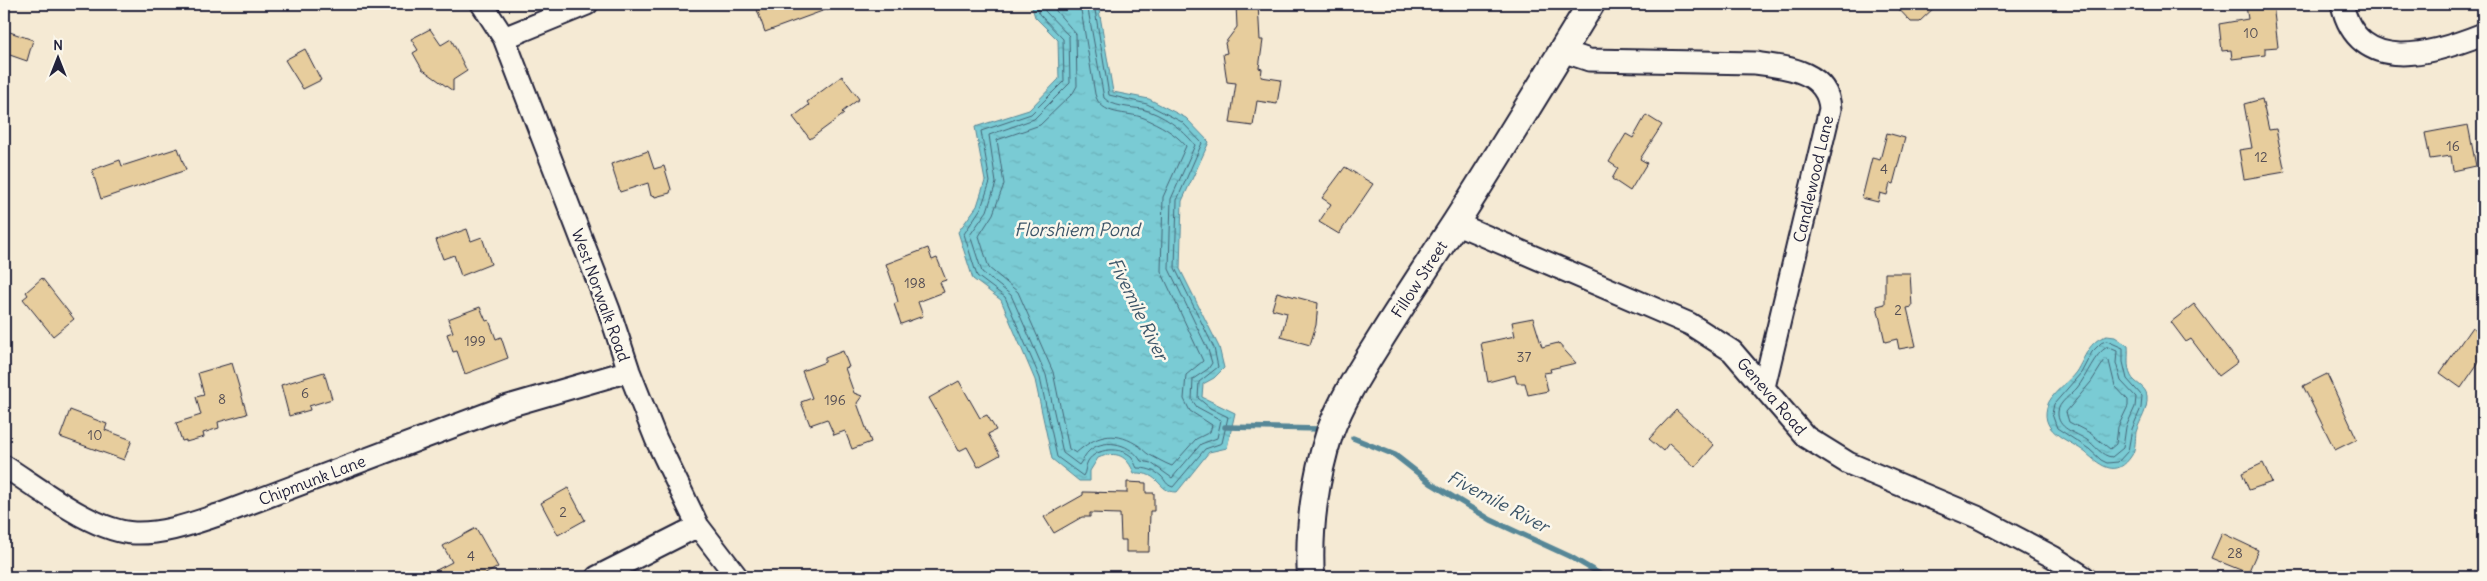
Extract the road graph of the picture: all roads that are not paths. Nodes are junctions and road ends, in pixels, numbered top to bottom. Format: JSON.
{"nodes":[{"id":1,"x":482,"y":4,"type":"edge"},
{"id":2,"x":587,"y":4,"type":"edge"},
{"id":3,"x":1591,"y":4,"type":"edge"},
{"id":4,"x":2342,"y":4,"type":"edge"},
{"id":5,"x":2483,"y":34,"type":"edge"},
{"id":6,"x":504,"y":38,"type":"junction"},
{"id":7,"x":1562,"y":51,"type":"junction"},
{"id":8,"x":1455,"y":223,"type":"junction"},
{"id":9,"x":629,"y":371,"type":"junction"},
{"id":10,"x":1764,"y":387,"type":"junction"},
{"id":11,"x":4,"y":466,"type":"edge"},
{"id":12,"x":698,"y":526,"type":"junction"},
{"id":13,"x":597,"y":577,"type":"edge"},
{"id":14,"x":737,"y":577,"type":"edge"},
{"id":15,"x":1311,"y":577,"type":"edge"},
{"id":16,"x":2084,"y":577,"type":"edge"}],
"edges":[{"from":1,"to":6,"type":"street","name":"West Norwalk Road"},
{"from":2,"to":6,"type":"street"},
{"from":3,"to":7,"type":"main road","name":"Fillow Street"},
{"from":4,"to":5,"type":"street"},
{"from":6,"to":9,"type":"street","name":"West Norwalk Road"},
{"from":7,"to":8,"type":"main road","name":"Fillow Street"},
{"from":7,"to":10,"type":"street","name":"Candlewood Lane"},
{"from":8,"to":10,"type":"street","name":"Geneva Road"},
{"from":8,"to":15,"type":"main road","name":"Fillow Street"},
{"from":9,"to":11,"type":"street","name":"Chipmunk Lane"},
{"from":9,"to":12,"type":"street","name":"West Norwalk Road"},
{"from":10,"to":16,"type":"street","name":"Geneva Road"},
{"from":12,"to":13,"type":"street"},
{"from":12,"to":14,"type":"street","name":"West Norwalk Road"}]}
